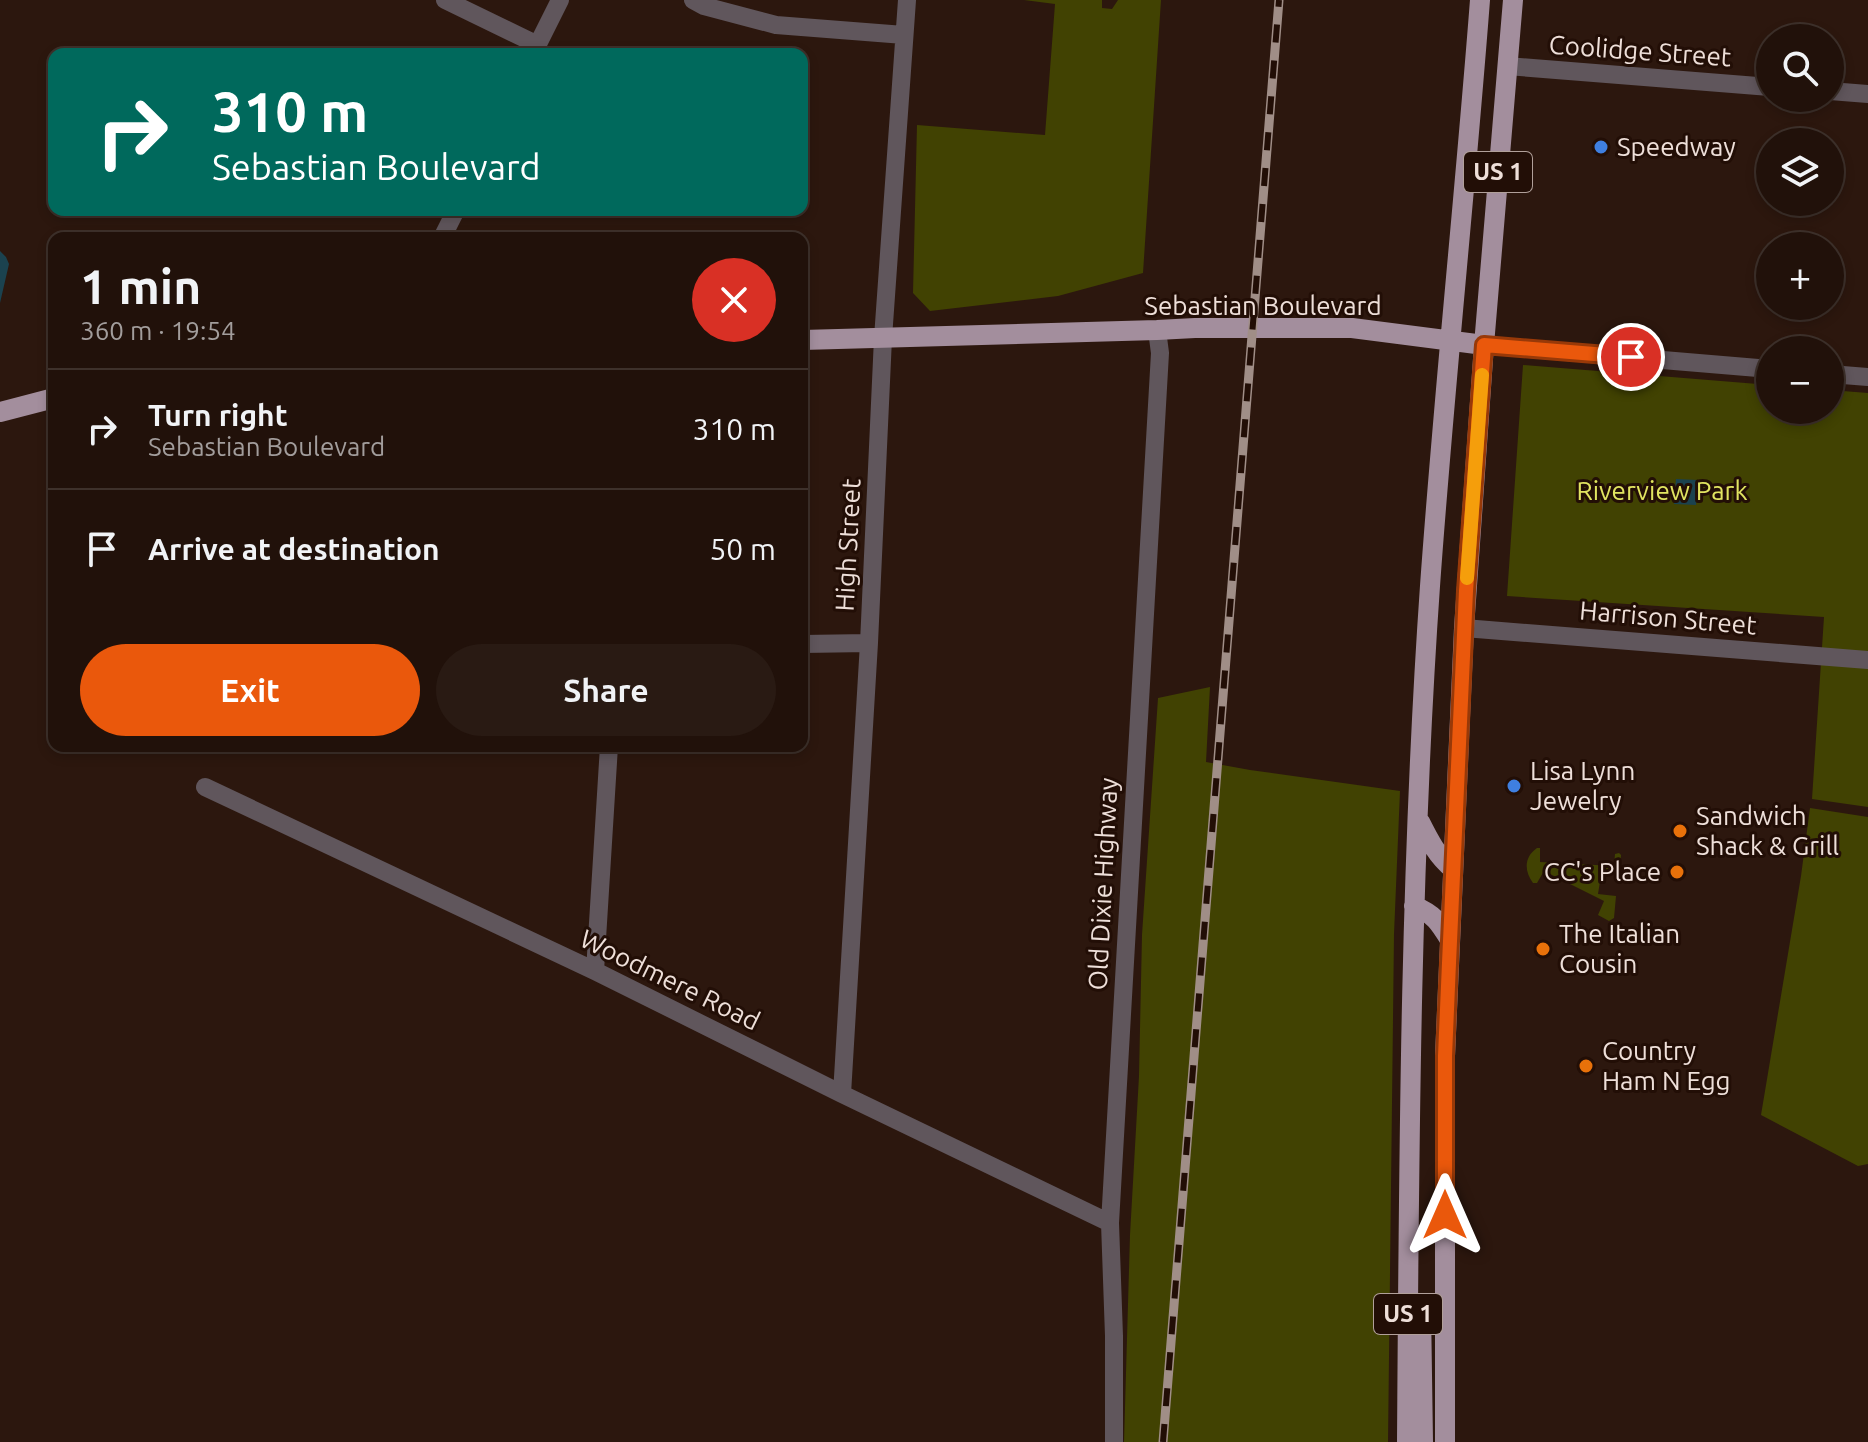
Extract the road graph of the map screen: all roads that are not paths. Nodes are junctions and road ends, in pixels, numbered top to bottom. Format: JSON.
{"nodes":[{"id":1,"x":445,"y":0,"type":"edge"},
{"id":2,"x":560,"y":0,"type":"edge"},
{"id":3,"x":693,"y":0,"type":"edge"},
{"id":4,"x":907,"y":0,"type":"edge"},
{"id":5,"x":1480,"y":0,"type":"edge"},
{"id":6,"x":1513,"y":0,"type":"edge"},
{"id":7,"x":904,"y":35,"type":"junction"},
{"id":8,"x":532,"y":48,"type":"edge"},
{"id":9,"x":537,"y":48,"type":"edge"},
{"id":10,"x":1507,"y":66,"type":"junction"},
{"id":11,"x":1756,"y":86,"type":"edge"},
{"id":12,"x":1844,"y":92,"type":"edge"},
{"id":13,"x":1868,"y":94,"type":"edge"},
{"id":14,"x":1157,"y":330,"type":"junction"},
{"id":15,"x":883,"y":338,"type":"junction"},
{"id":16,"x":808,"y":340,"type":"edge"},
{"id":17,"x":1452,"y":341,"type":"junction"},
{"id":18,"x":1484,"y":345,"type":"junction"},
{"id":19,"x":1756,"y":368,"type":"edge"},
{"id":20,"x":1844,"y":375,"type":"edge"},
{"id":21,"x":1868,"y":377,"type":"edge"},
{"id":22,"x":48,"y":400,"type":"edge"},
{"id":23,"x":0,"y":412,"type":"edge"},
{"id":24,"x":1464,"y":628,"type":"junction"},
{"id":25,"x":869,"y":643,"type":"junction"},
{"id":26,"x":808,"y":644,"type":"edge"},
{"id":27,"x":1868,"y":660,"type":"edge"},
{"id":28,"x":609,"y":752,"type":"edge"},
{"id":29,"x":205,"y":787,"type":"dead end"},
{"id":30,"x":1418,"y":818,"type":"junction"},
{"id":31,"x":1453,"y":869,"type":"junction"},
{"id":32,"x":1414,"y":906,"type":"junction"},
{"id":33,"x":1450,"y":940,"type":"junction"},
{"id":34,"x":595,"y":971,"type":"junction"},
{"id":35,"x":842,"y":1094,"type":"junction"},
{"id":36,"x":1110,"y":1223,"type":"junction"},
{"id":37,"x":1408,"y":1270,"type":"junction"},
{"id":38,"x":1114,"y":1442,"type":"edge"},
{"id":39,"x":1407,"y":1442,"type":"edge"},
{"id":40,"x":1423,"y":1442,"type":"edge"},
{"id":41,"x":1445,"y":1442,"type":"edge"}],
"edges":[{"from":1,"to":8,"type":"street"},
{"from":2,"to":9,"type":"street"},
{"from":3,"to":7,"type":"street"},
{"from":4,"to":7,"type":"street","name":"High Street"},
{"from":5,"to":17,"type":"main road","number":"US 1"},
{"from":6,"to":10,"type":"main road","number":"US 1"},
{"from":7,"to":15,"type":"street","name":"High Street"},
{"from":10,"to":11,"type":"street","name":"Coolidge Street"},
{"from":10,"to":18,"type":"main road","number":"US 1"},
{"from":12,"to":13,"type":"street"},
{"from":14,"to":15,"type":"main road","name":"Sebastian Boulevard"},
{"from":14,"to":17,"type":"main road","name":"Sebastian Boulevard"},
{"from":14,"to":36,"type":"street","name":"Old Dixie Highway"},
{"from":15,"to":16,"type":"main road","name":"Sebastian Boulevard"},
{"from":15,"to":25,"type":"street","name":"High Street"},
{"from":17,"to":18,"type":"main road","name":"Sebastian Boulevard"},
{"from":17,"to":30,"type":"main road","number":"US 1"},
{"from":18,"to":19,"type":"street","name":"Sebastian Boulevard"},
{"from":18,"to":24,"type":"main road","number":"US 1"},
{"from":20,"to":21,"type":"street"},
{"from":22,"to":23,"type":"main road"},
{"from":24,"to":27,"type":"street","name":"Harrison Street"},
{"from":24,"to":31,"type":"main road","number":"US 1"},
{"from":25,"to":26,"type":"street"},
{"from":25,"to":35,"type":"street","name":"High Street"},
{"from":28,"to":34,"type":"street"},
{"from":29,"to":34,"type":"street","name":"Woodmere Road"},
{"from":30,"to":31,"type":"main road"},
{"from":30,"to":32,"type":"main road","number":"US 1"},
{"from":31,"to":33,"type":"main road","number":"US 1"},
{"from":32,"to":33,"type":"main road"},
{"from":32,"to":37,"type":"main road","number":"US 1"},
{"from":33,"to":41,"type":"main road","number":"US 1"},
{"from":34,"to":35,"type":"street","name":"Woodmere Road"},
{"from":35,"to":36,"type":"street","name":"Woodmere Road"},
{"from":36,"to":38,"type":"street","name":"Old Dixie Highway"},
{"from":37,"to":39,"type":"main road","number":"US 1"},
{"from":37,"to":40,"type":"main road"}]}
